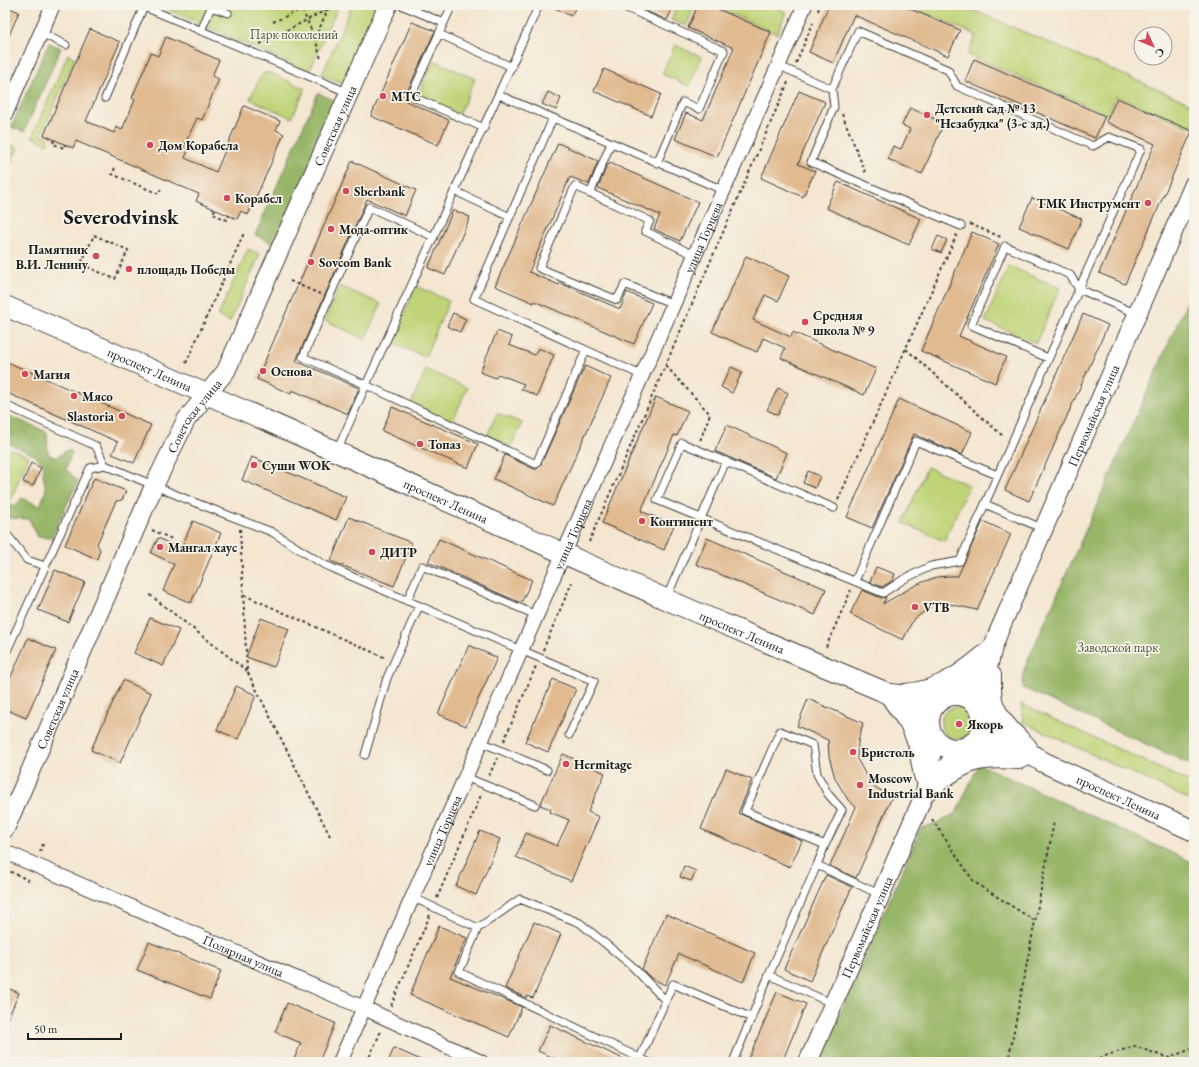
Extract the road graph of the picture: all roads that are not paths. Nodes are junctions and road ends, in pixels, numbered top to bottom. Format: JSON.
{"nodes":[{"id":1,"x":53,"y":5,"type":"edge"},
{"id":2,"x":388,"y":5,"type":"edge"},
{"id":3,"x":401,"y":5,"type":"edge"},
{"id":4,"x":452,"y":5,"type":"edge"},
{"id":5,"x":539,"y":5,"type":"edge"},
{"id":6,"x":620,"y":5,"type":"edge"},
{"id":7,"x":805,"y":5,"type":"edge"},
{"id":8,"x":142,"y":6,"type":"edge"},
{"id":9,"x":210,"y":6,"type":"edge"},
{"id":10,"x":228,"y":13,"type":"dead end"},
{"id":11,"x":444,"y":23,"type":"junction"},
{"id":12,"x":201,"y":30,"type":"junction"},
{"id":13,"x":41,"y":33,"type":"junction"},
{"id":14,"x":439,"y":34,"type":"junction"},
{"id":15,"x":66,"y":45,"type":"dead end"},
{"id":16,"x":777,"y":65,"type":"junction"},
{"id":17,"x":512,"y":67,"type":"junction"},
{"id":18,"x":832,"y":89,"type":"junction"},
{"id":19,"x":349,"y":93,"type":"junction"},
{"id":20,"x":499,"y":95,"type":"junction"},
{"id":21,"x":105,"y":98,"type":"dead end"},
{"id":22,"x":5,"y":115,"type":"edge"},
{"id":23,"x":553,"y":118,"type":"junction"},
{"id":24,"x":484,"y":128,"type":"junction"},
{"id":25,"x":611,"y":143,"type":"junction"},
{"id":26,"x":657,"y":163,"type":"junction"},
{"id":27,"x":1194,"y":184,"type":"edge"},
{"id":28,"x":723,"y":190,"type":"junction"},
{"id":29,"x":455,"y":191,"type":"junction"},
{"id":30,"x":590,"y":194,"type":"junction"},
{"id":31,"x":510,"y":217,"type":"junction"},
{"id":32,"x":961,"y":226,"type":"road end"},
{"id":33,"x":434,"y":237,"type":"junction"},
{"id":34,"x":694,"y":256,"type":"junction"},
{"id":35,"x":1079,"y":289,"type":"junction"},
{"id":36,"x":673,"y":304,"type":"junction"},
{"id":37,"x":5,"y":306,"type":"edge"},
{"id":38,"x":1138,"y":314,"type":"junction"},
{"id":39,"x":586,"y":350,"type":"junction"},
{"id":40,"x":1048,"y":358,"type":"junction"},
{"id":41,"x":642,"y":375,"type":"junction"},
{"id":42,"x":366,"y":385,"type":"junction"},
{"id":43,"x":208,"y":394,"type":"junction"},
{"id":44,"x":5,"y":405,"type":"edge"},
{"id":45,"x":336,"y":452,"type":"junction"},
{"id":46,"x":726,"y":462,"type":"junction"},
{"id":47,"x":105,"y":465,"type":"junction"},
{"id":48,"x":997,"y":475,"type":"junction"},
{"id":49,"x":154,"y":486,"type":"junction"},
{"id":50,"x":985,"y":504,"type":"junction"},
{"id":51,"x":834,"y":508,"type":"road end"},
{"id":52,"x":702,"y":518,"type":"junction"},
{"id":53,"x":1044,"y":529,"type":"junction"},
{"id":54,"x":5,"y":532,"type":"edge"},
{"id":55,"x":563,"y":553,"type":"junction"},
{"id":56,"x":45,"y":566,"type":"junction"},
{"id":57,"x":855,"y":581,"type":"junction"},
{"id":58,"x":666,"y":599,"type":"junction"},
{"id":59,"x":407,"y":601,"type":"junction"},
{"id":60,"x":419,"y":606,"type":"junction"},
{"id":61,"x":536,"y":615,"type":"junction"},
{"id":62,"x":993,"y":647,"type":"junction"},
{"id":63,"x":521,"y":650,"type":"junction"},
{"id":64,"x":5,"y":655,"type":"edge"},
{"id":65,"x":888,"y":694,"type":"junction"},
{"id":66,"x":950,"y":698,"type":"junction"},
{"id":67,"x":981,"y":715,"type":"junction"},
{"id":68,"x":932,"y":731,"type":"junction"},
{"id":69,"x":569,"y":735,"type":"dead end"},
{"id":70,"x":481,"y":742,"type":"junction"},
{"id":71,"x":968,"y":746,"type":"junction"},
{"id":72,"x":365,"y":755,"type":"dead end"},
{"id":73,"x":1043,"y":762,"type":"junction"},
{"id":74,"x":547,"y":770,"type":"dead end"},
{"id":75,"x":465,"y":777,"type":"junction"},
{"id":76,"x":925,"y":793,"type":"junction"},
{"id":77,"x":535,"y":805,"type":"dead end"},
{"id":78,"x":5,"y":829,"type":"edge"},
{"id":79,"x":1194,"y":831,"type":"edge"},
{"id":80,"x":825,"y":845,"type":"junction"},
{"id":81,"x":5,"y":852,"type":"edge"},
{"id":82,"x":817,"y":865,"type":"junction"},
{"id":83,"x":881,"y":895,"type":"junction"},
{"id":84,"x":412,"y":897,"type":"junction"},
{"id":85,"x":478,"y":928,"type":"junction"},
{"id":86,"x":769,"y":975,"type":"junction"},
{"id":87,"x":666,"y":1001,"type":"junction"},
{"id":88,"x":833,"y":1004,"type":"junction"},
{"id":89,"x":364,"y":1008,"type":"junction"},
{"id":90,"x":752,"y":1018,"type":"junction"},
{"id":91,"x":640,"y":1058,"type":"junction"},
{"id":92,"x":340,"y":1062,"type":"edge"},
{"id":93,"x":481,"y":1062,"type":"edge"},
{"id":94,"x":648,"y":1062,"type":"edge"},
{"id":95,"x":733,"y":1062,"type":"edge"},
{"id":96,"x":808,"y":1062,"type":"edge"}],
"edges":[{"from":1,"to":13,"type":"street"},
{"from":2,"to":19,"type":"street","name":"Советская улица"},
{"from":3,"to":11,"type":"lane"},
{"from":4,"to":11,"type":"lane"},
{"from":5,"to":17,"type":"lane"},
{"from":6,"to":26,"type":"lane"},
{"from":7,"to":16,"type":"street","name":"улица Торцева"},
{"from":8,"to":12,"type":"lane"},
{"from":8,"to":21,"type":"lane"},
{"from":9,"to":10,"type":"lane"},
{"from":9,"to":12,"type":"lane"},
{"from":11,"to":14,"type":"lane"},
{"from":12,"to":19,"type":"lane"},
{"from":13,"to":15,"type":"lane"},
{"from":13,"to":22,"type":"street"},
{"from":14,"to":17,"type":"lane"},
{"from":14,"to":24,"type":"lane"},
{"from":16,"to":18,"type":"lane"},
{"from":16,"to":28,"type":"street","name":"улица Торцева"},
{"from":17,"to":20,"type":"lane"},
{"from":18,"to":32,"type":"lane"},
{"from":18,"to":35,"type":"lane"},
{"from":19,"to":43,"type":"street","name":"Советская улица"},
{"from":20,"to":23,"type":"lane"},
{"from":20,"to":24,"type":"lane"},
{"from":23,"to":25,"type":"lane"},
{"from":23,"to":31,"type":"lane"},
{"from":24,"to":29,"type":"lane"},
{"from":25,"to":26,"type":"lane"},
{"from":25,"to":30,"type":"lane"},
{"from":26,"to":28,"type":"lane"},
{"from":27,"to":38,"type":"street","name":"Первомайская улица"},
{"from":28,"to":34,"type":"street","name":"улица Торцева"},
{"from":29,"to":31,"type":"lane"},
{"from":29,"to":33,"type":"lane"},
{"from":30,"to":34,"type":"lane"},
{"from":30,"to":36,"type":"lane"},
{"from":31,"to":39,"type":"lane"},
{"from":33,"to":42,"type":"lane"},
{"from":33,"to":42,"type":"lane"},
{"from":34,"to":36,"type":"street","name":"улица Торцева"},
{"from":35,"to":38,"type":"lane"},
{"from":35,"to":40,"type":"lane"},
{"from":35,"to":40,"type":"lane"},
{"from":36,"to":41,"type":"street","name":"улица Торцева"},
{"from":37,"to":43,"type":"main road","name":"проспект Ленина"},
{"from":38,"to":53,"type":"street","name":"Первомайская улица"},
{"from":39,"to":41,"type":"lane"},
{"from":39,"to":42,"type":"lane"},
{"from":40,"to":48,"type":"lane"},
{"from":41,"to":55,"type":"street","name":"улица Торцева"},
{"from":42,"to":45,"type":"lane"},
{"from":43,"to":45,"type":"main road","name":"проспект Ленина"},
{"from":43,"to":49,"type":"street","name":"Советская улица"},
{"from":44,"to":47,"type":"lane"},
{"from":45,"to":55,"type":"main road","name":"проспект Ленина"},
{"from":46,"to":51,"type":"lane"},
{"from":46,"to":52,"type":"lane"},
{"from":46,"to":52,"type":"lane"},
{"from":47,"to":49,"type":"lane"},
{"from":47,"to":56,"type":"lane"},
{"from":48,"to":50,"type":"lane"},
{"from":48,"to":57,"type":"lane"},
{"from":49,"to":59,"type":"lane"},
{"from":49,"to":78,"type":"street","name":"Советская улица"},
{"from":50,"to":53,"type":"lane"},
{"from":50,"to":57,"type":"lane"},
{"from":52,"to":57,"type":"lane"},
{"from":52,"to":58,"type":"lane"},
{"from":53,"to":62,"type":"street","name":"Первомайская улица"},
{"from":54,"to":56,"type":"lane"},
{"from":55,"to":58,"type":"main road","name":"проспект Ленина"},
{"from":55,"to":61,"type":"street","name":"улица Торцева"},
{"from":56,"to":64,"type":"lane"},
{"from":58,"to":65,"type":"main road","name":"проспект Ленина"},
{"from":59,"to":60,"type":"lane"},
{"from":59,"to":61,"type":"lane"},
{"from":60,"to":63,"type":"lane"},
{"from":60,"to":72,"type":"lane"},
{"from":61,"to":63,"type":"street","name":"улица Торцева"},
{"from":62,"to":65,"type":"street"},
{"from":62,"to":66,"type":"street"},
{"from":62,"to":67,"type":"street"},
{"from":62,"to":73,"type":"street"},
{"from":63,"to":69,"type":"lane"},
{"from":63,"to":70,"type":"street","name":"улица Торцева"},
{"from":65,"to":66,"type":"main road"},
{"from":65,"to":68,"type":"main road"},
{"from":65,"to":76,"type":"street"},
{"from":66,"to":67,"type":"main road"},
{"from":66,"to":68,"type":"main road"},
{"from":67,"to":71,"type":"main road"},
{"from":67,"to":73,"type":"main road"},
{"from":68,"to":71,"type":"main road"},
{"from":68,"to":76,"type":"street"},
{"from":70,"to":74,"type":"lane"},
{"from":70,"to":75,"type":"street","name":"улица Торцева"},
{"from":71,"to":73,"type":"main road"},
{"from":71,"to":76,"type":"street"},
{"from":73,"to":76,"type":"street"},
{"from":73,"to":79,"type":"main road","name":"проспект Ленина"},
{"from":75,"to":77,"type":"lane"},
{"from":75,"to":84,"type":"street","name":"улица Торцева"},
{"from":76,"to":83,"type":"street","name":"Первомайская улица"},
{"from":80,"to":80,"type":"lane"},
{"from":80,"to":82,"type":"lane"},
{"from":81,"to":89,"type":"street","name":"Полярная улица"},
{"from":82,"to":83,"type":"lane"},
{"from":82,"to":86,"type":"lane"},
{"from":83,"to":88,"type":"street","name":"Первомайская улица"},
{"from":84,"to":85,"type":"lane"},
{"from":84,"to":89,"type":"street","name":"улица Торцева"},
{"from":85,"to":87,"type":"lane"},
{"from":85,"to":91,"type":"lane"},
{"from":86,"to":88,"type":"lane"},
{"from":86,"to":90,"type":"lane"},
{"from":87,"to":90,"type":"lane"},
{"from":87,"to":91,"type":"lane"},
{"from":88,"to":96,"type":"street","name":"Первомайская улица"},
{"from":89,"to":92,"type":"street","name":"улица Торцева"},
{"from":89,"to":93,"type":"street","name":"Полярная улица"},
{"from":90,"to":95,"type":"lane"},
{"from":91,"to":94,"type":"lane"}]}
